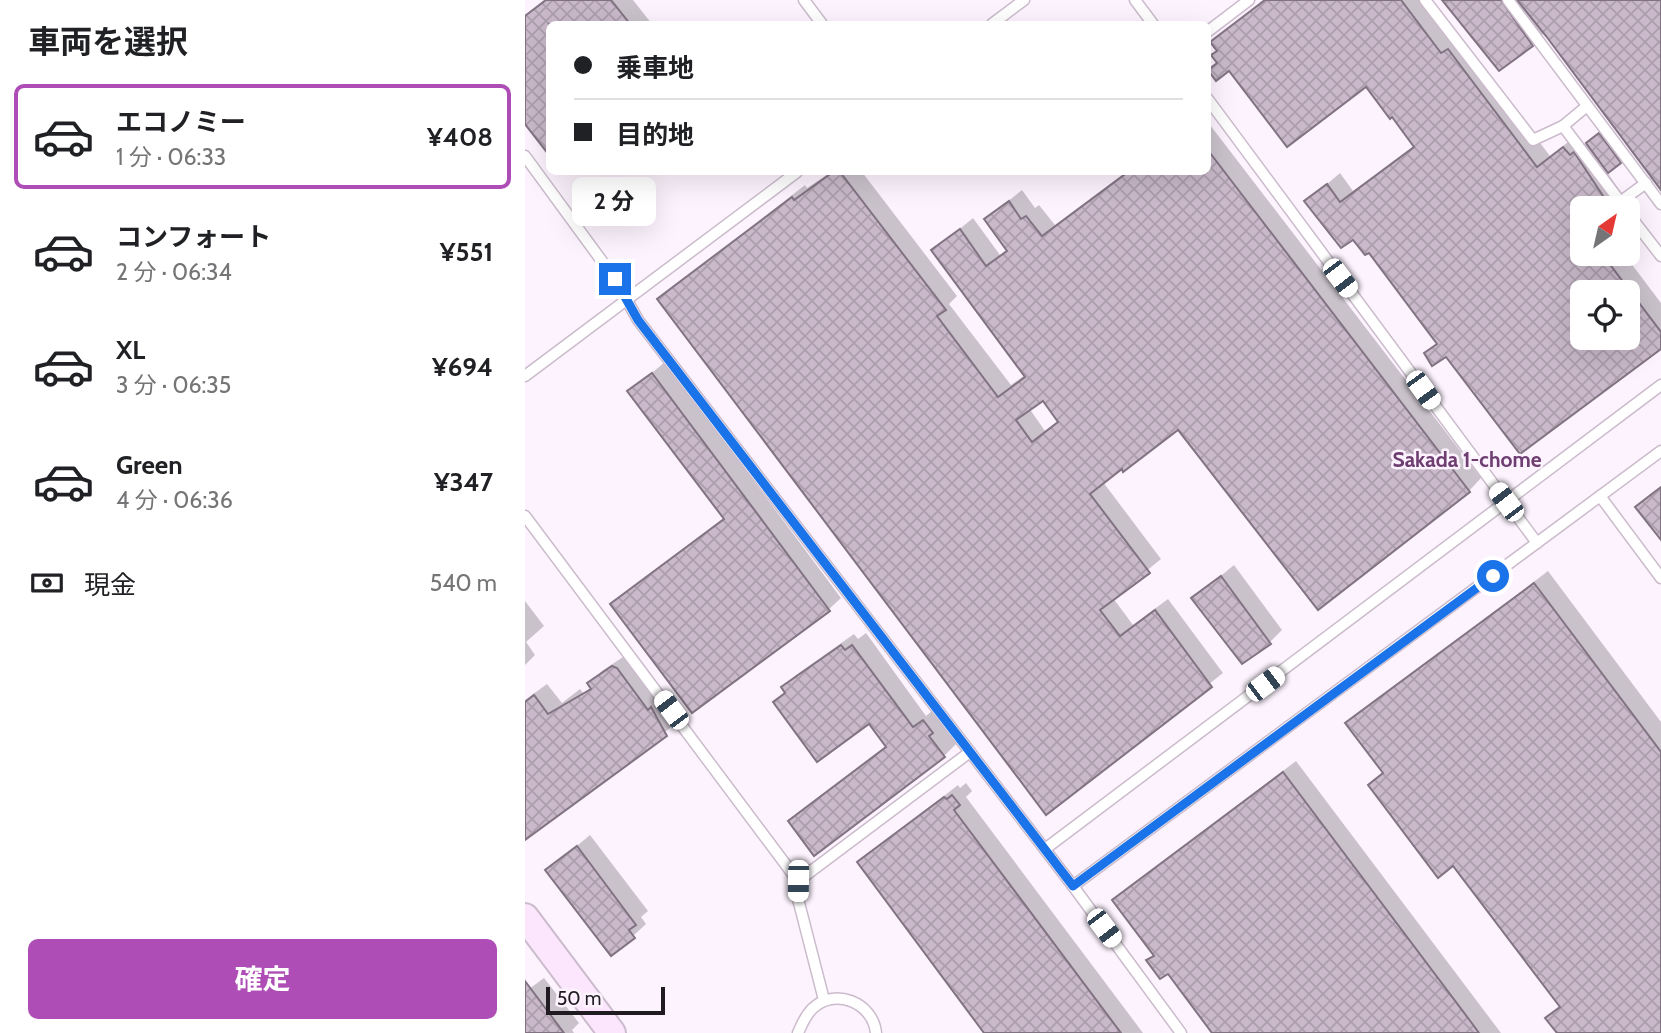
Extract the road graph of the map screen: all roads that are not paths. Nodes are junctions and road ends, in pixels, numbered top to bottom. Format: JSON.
{"nodes":[{"id":1,"x":804,"y":0,"type":"edge"},
{"id":2,"x":1024,"y":0,"type":"edge"},
{"id":3,"x":1135,"y":0,"type":"edge"},
{"id":4,"x":1249,"y":0,"type":"edge"},
{"id":5,"x":1426,"y":0,"type":"edge"},
{"id":6,"x":1508,"y":0,"type":"edge"},
{"id":7,"x":820,"y":21,"type":"edge"},
{"id":8,"x":996,"y":21,"type":"edge"},
{"id":9,"x":1151,"y":21,"type":"edge"},
{"id":10,"x":1211,"y":29,"type":"edge"},
{"id":11,"x":1211,"y":103,"type":"edge"},
{"id":12,"x":1587,"y":106,"type":"junction"},
{"id":13,"x":1563,"y":126,"type":"junction"},
{"id":14,"x":525,"y":156,"type":"edge"},
{"id":15,"x":793,"y":175,"type":"edge"},
{"id":16,"x":1646,"y":183,"type":"junction"},
{"id":17,"x":1616,"y":196,"type":"edge"},
{"id":18,"x":1634,"y":196,"type":"edge"},
{"id":19,"x":1661,"y":204,"type":"edge"},
{"id":20,"x":1640,"y":228,"type":"edge"},
{"id":21,"x":1661,"y":256,"type":"edge"},
{"id":22,"x":627,"y":301,"type":"junction"},
{"id":23,"x":525,"y":376,"type":"edge"},
{"id":24,"x":1661,"y":385,"type":"edge"},
{"id":25,"x":1661,"y":451,"type":"edge"},
{"id":26,"x":1600,"y":496,"type":"junction"},
{"id":27,"x":1506,"y":502,"type":"junction"},
{"id":28,"x":525,"y":516,"type":"edge"},
{"id":29,"x":1537,"y":543,"type":"junction"},
{"id":30,"x":1661,"y":578,"type":"edge"},
{"id":31,"x":971,"y":752,"type":"junction"},
{"id":32,"x":1045,"y":849,"type":"junction"},
{"id":33,"x":798,"y":881,"type":"junction"},
{"id":34,"x":1073,"y":886,"type":"junction"},
{"id":35,"x":525,"y":918,"type":"edge"},
{"id":36,"x":824,"y":1000,"type":"junction"},
{"id":37,"x":612,"y":1033,"type":"edge"},
{"id":38,"x":798,"y":1033,"type":"edge"},
{"id":39,"x":876,"y":1033,"type":"edge"},
{"id":40,"x":1181,"y":1033,"type":"edge"}],
"edges":[{"from":1,"to":7,"type":"lane"},
{"from":2,"to":8,"type":"lane"},
{"from":3,"to":9,"type":"lane"},
{"from":4,"to":10,"type":"lane"},
{"from":5,"to":13,"type":"lane"},
{"from":6,"to":12,"type":"lane"},
{"from":11,"to":27,"type":"lane"},
{"from":12,"to":13,"type":"lane"},
{"from":12,"to":16,"type":"lane"},
{"from":13,"to":17,"type":"lane"},
{"from":14,"to":22,"type":"lane"},
{"from":15,"to":22,"type":"lane"},
{"from":16,"to":18,"type":"lane"},
{"from":16,"to":19,"type":"lane"},
{"from":20,"to":21,"type":"lane"},
{"from":22,"to":23,"type":"lane"},
{"from":22,"to":31,"type":"lane"},
{"from":24,"to":27,"type":"lane"},
{"from":25,"to":26,"type":"lane"},
{"from":26,"to":29,"type":"lane"},
{"from":26,"to":30,"type":"lane"},
{"from":27,"to":29,"type":"lane"},
{"from":27,"to":32,"type":"lane"},
{"from":28,"to":33,"type":"lane"},
{"from":29,"to":34,"type":"lane"},
{"from":31,"to":32,"type":"lane"},
{"from":31,"to":33,"type":"lane"},
{"from":32,"to":34,"type":"lane"},
{"from":33,"to":36,"type":"lane"},
{"from":34,"to":40,"type":"lane"},
{"from":35,"to":37,"type":"street"},
{"from":36,"to":38,"type":"lane"},
{"from":36,"to":39,"type":"lane"}]}
